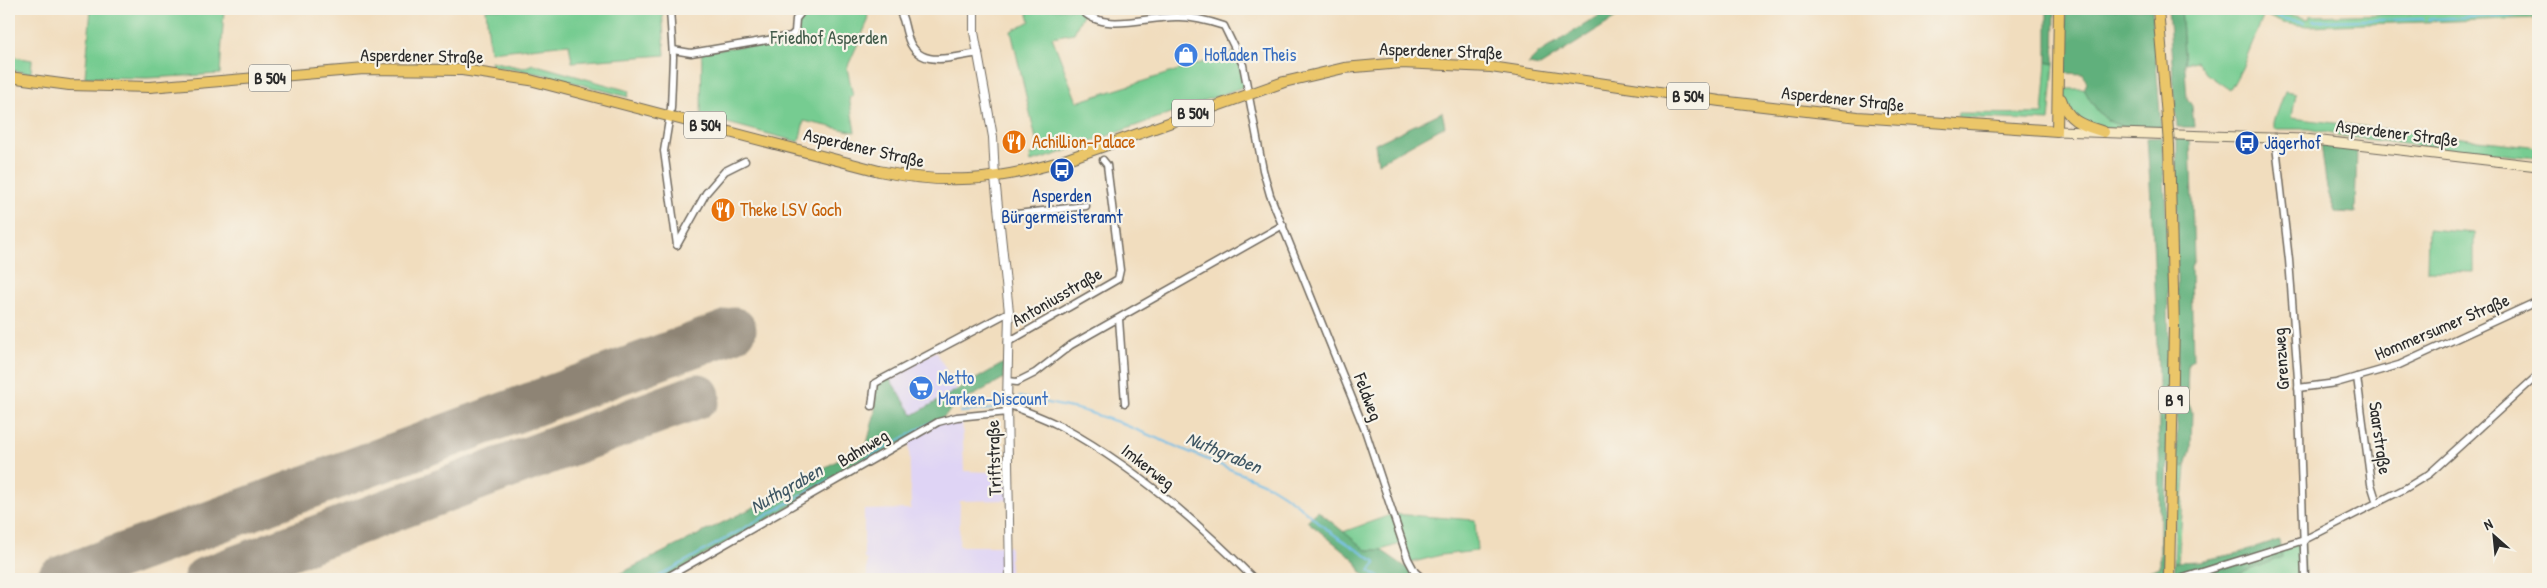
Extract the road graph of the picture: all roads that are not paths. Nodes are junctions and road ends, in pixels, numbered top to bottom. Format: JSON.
{"nodes":[{"id":1,"x":670,"y":9,"type":"edge"},
{"id":2,"x":804,"y":9,"type":"edge"},
{"id":3,"x":897,"y":9,"type":"edge"},
{"id":4,"x":974,"y":9,"type":"edge"},
{"id":5,"x":1082,"y":9,"type":"edge"},
{"id":6,"x":2060,"y":9,"type":"edge"},
{"id":7,"x":2158,"y":9,"type":"edge"},
{"id":8,"x":673,"y":50,"type":"junction"},
{"id":9,"x":979,"y":52,"type":"junction"},
{"id":10,"x":9,"y":77,"type":"edge"},
{"id":11,"x":2058,"y":91,"type":"junction"},
{"id":12,"x":1249,"y":94,"type":"junction"},
{"id":13,"x":670,"y":116,"type":"junction"},
{"id":14,"x":2057,"y":131,"type":"junction"},
{"id":15,"x":2104,"y":132,"type":"junction"},
{"id":16,"x":2275,"y":137,"type":"junction"},
{"id":17,"x":1104,"y":160,"type":"dead end"},
{"id":18,"x":745,"y":161,"type":"dead end"},
{"id":19,"x":2538,"y":166,"type":"edge"},
{"id":20,"x":995,"y":178,"type":"junction"},
{"id":21,"x":1086,"y":206,"type":"dead end"},
{"id":22,"x":1000,"y":216,"type":"junction"},
{"id":23,"x":1283,"y":225,"type":"junction"},
{"id":24,"x":2538,"y":301,"type":"edge"},
{"id":25,"x":1009,"y":312,"type":"junction"},
{"id":26,"x":1119,"y":319,"type":"junction"},
{"id":27,"x":1008,"y":342,"type":"junction"},
{"id":28,"x":2538,"y":375,"type":"edge"},
{"id":29,"x":2357,"y":377,"type":"junction"},
{"id":30,"x":1008,"y":381,"type":"junction"},
{"id":31,"x":2298,"y":388,"type":"junction"},
{"id":32,"x":1125,"y":403,"type":"dead end"},
{"id":33,"x":872,"y":406,"type":"dead end"},
{"id":34,"x":1008,"y":408,"type":"junction"},
{"id":35,"x":2377,"y":503,"type":"junction"},
{"id":36,"x":2304,"y":540,"type":"junction"},
{"id":37,"x":664,"y":579,"type":"edge"},
{"id":38,"x":1010,"y":579,"type":"edge"},
{"id":39,"x":1254,"y":579,"type":"edge"},
{"id":40,"x":1423,"y":579,"type":"edge"},
{"id":41,"x":2170,"y":579,"type":"edge"},
{"id":42,"x":2180,"y":579,"type":"edge"},
{"id":43,"x":2305,"y":579,"type":"edge"}],
"edges":[{"from":1,"to":8,"type":"street"},
{"from":2,"to":8,"type":"street"},
{"from":3,"to":9,"type":"street"},
{"from":4,"to":9,"type":"street","name":"Triftstraße"},
{"from":5,"to":12,"type":"street","name":"Feldweg"},
{"from":6,"to":11,"type":"main road"},
{"from":7,"to":41,"type":"main road","number":"B 9","bridge":true},
{"from":8,"to":13,"type":"street"},
{"from":9,"to":20,"type":"street","name":"Triftstraße"},
{"from":10,"to":13,"type":"main road","name":"Asperdener Straße","number":"B 504"},
{"from":11,"to":14,"type":"main road"},
{"from":11,"to":15,"type":"main road"},
{"from":12,"to":14,"type":"main road","name":"Asperdener Straße","number":"B 504"},
{"from":12,"to":20,"type":"main road","name":"Asperdener Straße","number":"B 504"},
{"from":12,"to":23,"type":"street","name":"Feldweg"},
{"from":13,"to":18,"type":"street"},
{"from":13,"to":20,"type":"main road","name":"Asperdener Straße","number":"B 504"},
{"from":14,"to":15,"type":"main road","name":"Asperdener Straße"},
{"from":15,"to":16,"type":"main road","name":"Asperdener Straße"},
{"from":16,"to":19,"type":"main road","name":"Asperdener Straße"},
{"from":16,"to":31,"type":"street","name":"Grenzweg"},
{"from":17,"to":27,"type":"street","name":"Antoniusstraße"},
{"from":20,"to":22,"type":"street","name":"Triftstraße"},
{"from":21,"to":22,"type":"street"},
{"from":22,"to":25,"type":"street","name":"Triftstraße"},
{"from":23,"to":26,"type":"street"},
{"from":23,"to":40,"type":"street","name":"Feldweg"},
{"from":24,"to":29,"type":"street","name":"Hommersumer Straße"},
{"from":25,"to":27,"type":"street","name":"Triftstraße"},
{"from":25,"to":33,"type":"street"},
{"from":26,"to":30,"type":"street"},
{"from":26,"to":32,"type":"street"},
{"from":27,"to":30,"type":"street","name":"Triftstraße"},
{"from":28,"to":35,"type":"street"},
{"from":29,"to":31,"type":"street","name":"Hommersumer Straße"},
{"from":29,"to":35,"type":"street","name":"Saarstraße"},
{"from":30,"to":34,"type":"street","name":"Triftstraße"},
{"from":31,"to":36,"type":"street","name":"Grenzweg"},
{"from":34,"to":37,"type":"street","name":"Bahnweg"},
{"from":34,"to":38,"type":"street","name":"Triftstraße"},
{"from":34,"to":39,"type":"street","name":"Imkerweg"},
{"from":35,"to":36,"type":"street"},
{"from":36,"to":42,"type":"street"},
{"from":36,"to":43,"type":"street","name":"Grenzweg"}]}
